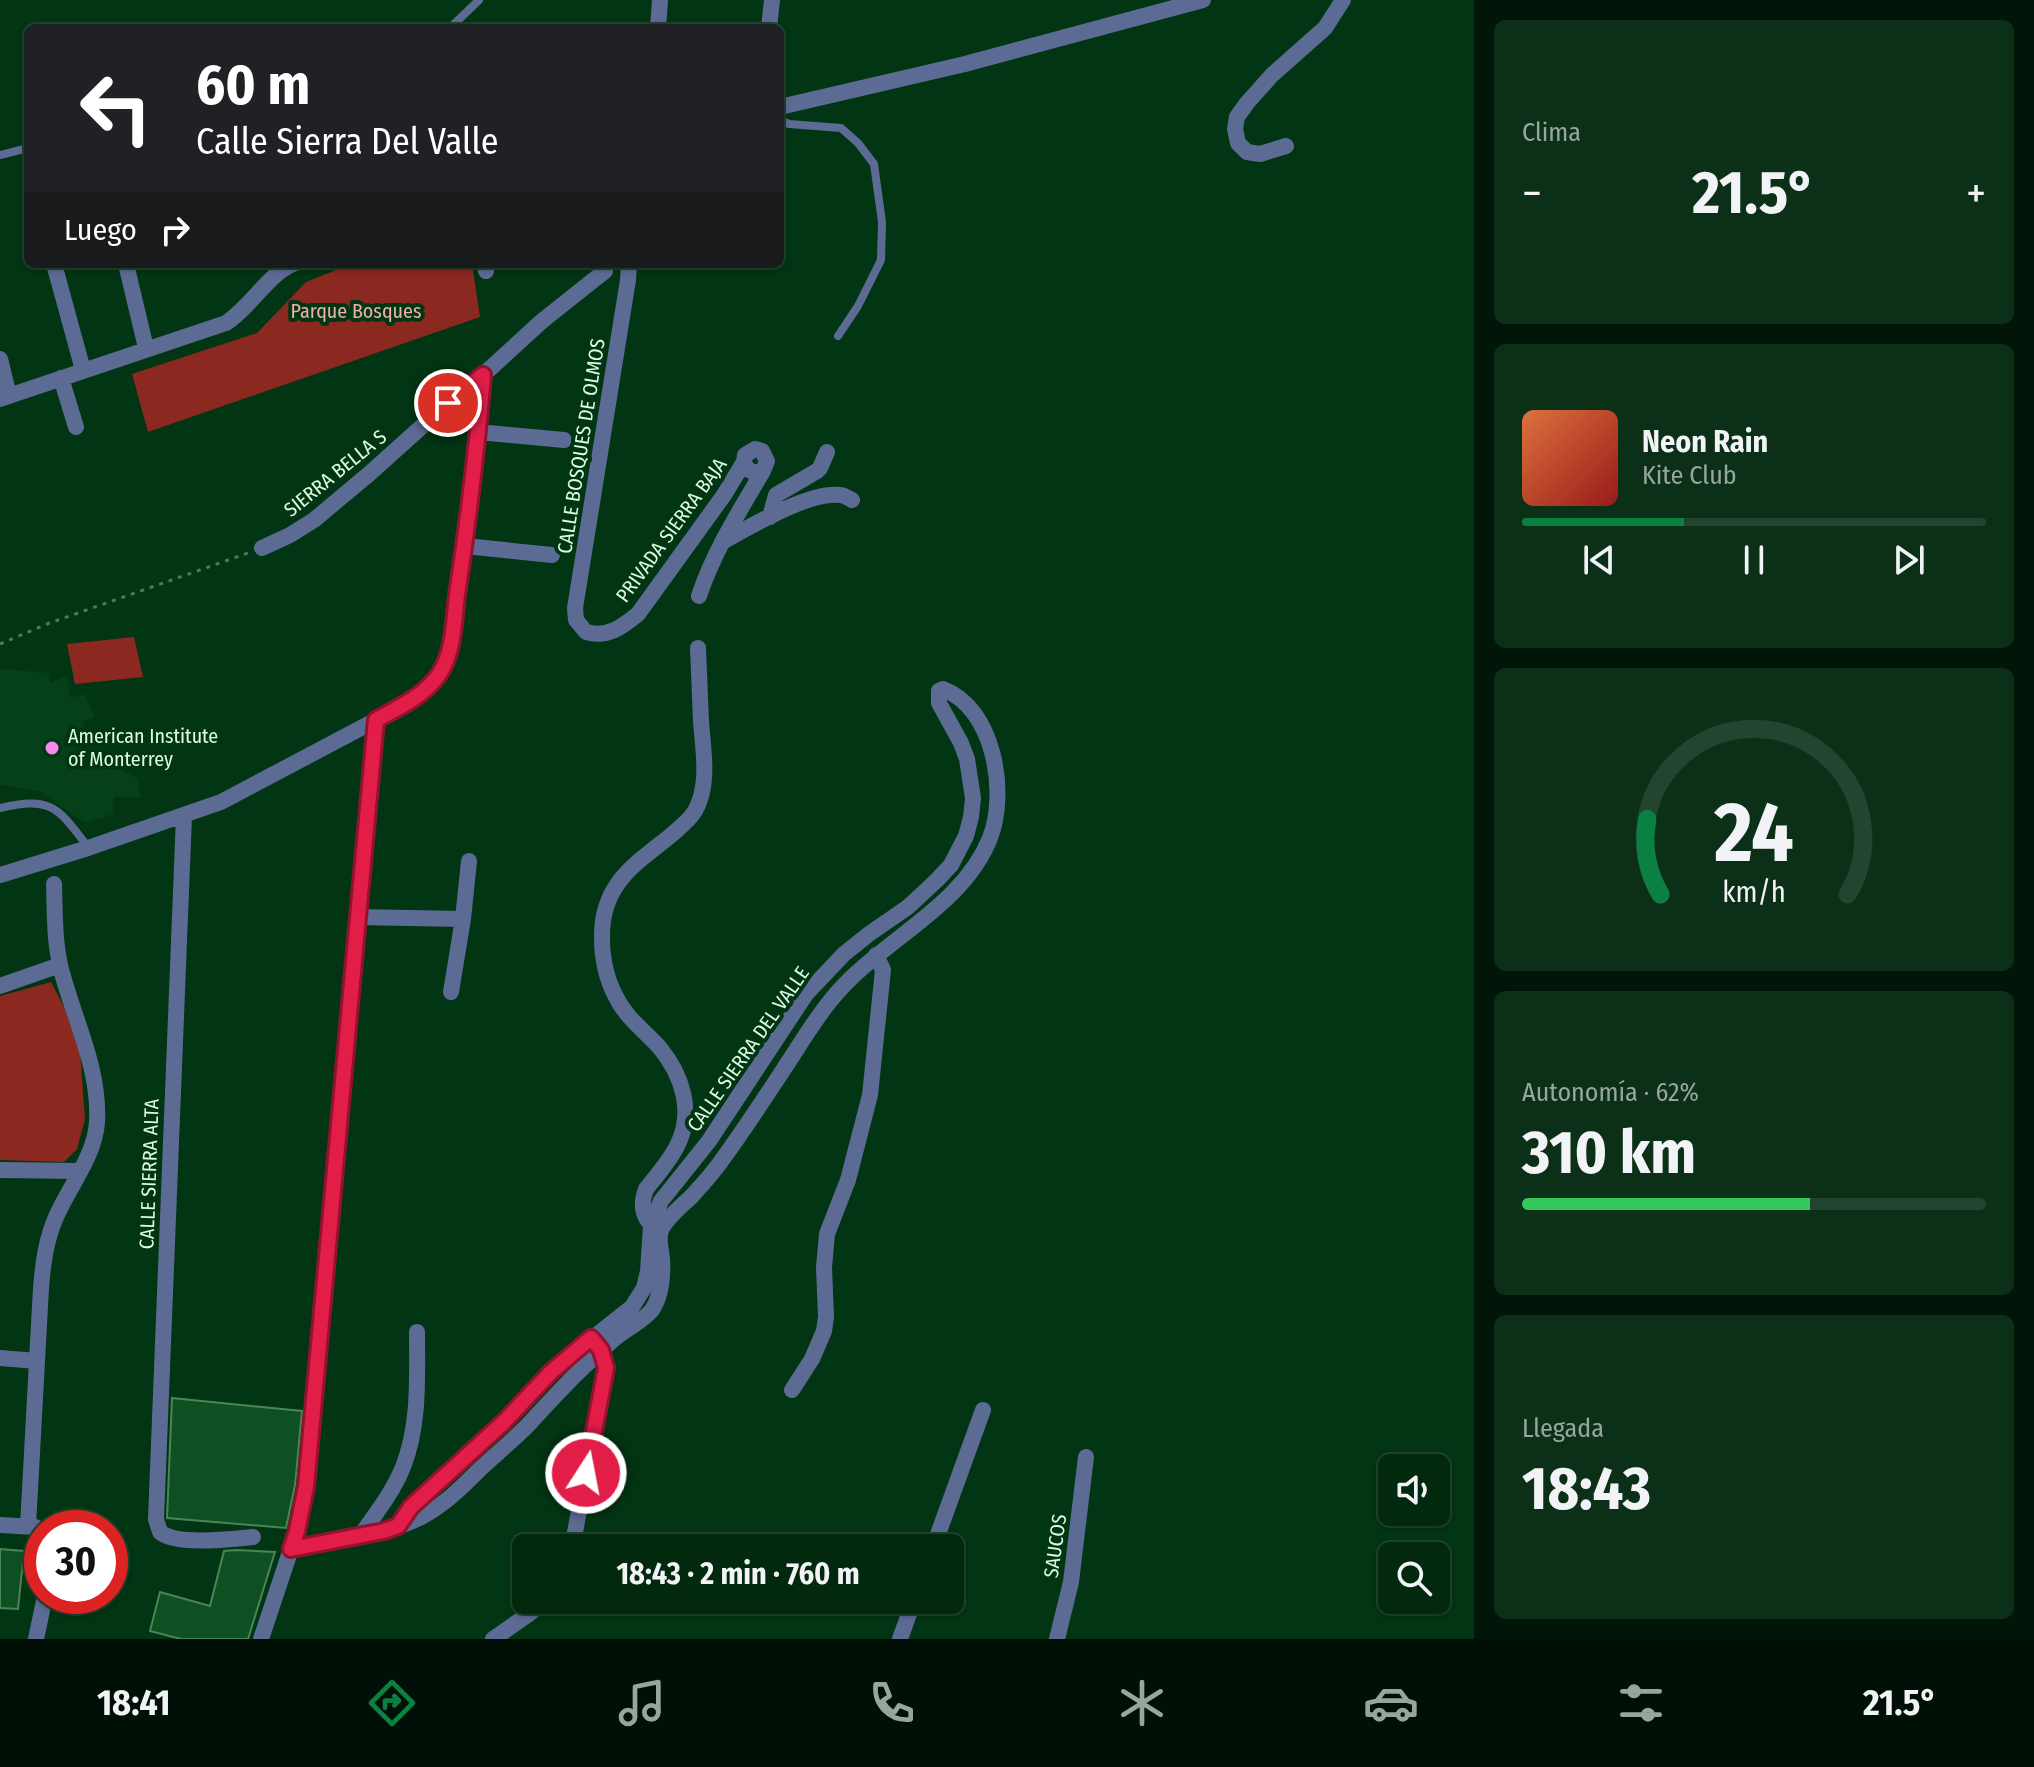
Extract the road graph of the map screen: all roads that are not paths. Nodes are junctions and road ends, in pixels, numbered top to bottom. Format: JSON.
{"nodes":[{"id":1,"x":479,"y":0,"type":"edge"},
{"id":2,"x":790,"y":0,"type":"edge"},
{"id":3,"x":1203,"y":0,"type":"edge"},
{"id":4,"x":1343,"y":0,"type":"edge"},
{"id":5,"x":772,"y":2,"type":"edge"},
{"id":6,"x":454,"y":24,"type":"edge"},
{"id":7,"x":769,"y":24,"type":"edge"},
{"id":8,"x":784,"y":106,"type":"edge"},
{"id":9,"x":784,"y":122,"type":"edge"},
{"id":10,"x":1286,"y":146,"type":"dead end"},
{"id":11,"x":24,"y":149,"type":"edge"},
{"id":12,"x":0,"y":155,"type":"edge"},
{"id":13,"x":55,"y":268,"type":"edge"},
{"id":14,"x":127,"y":268,"type":"edge"},
{"id":15,"x":282,"y":268,"type":"edge"},
{"id":16,"x":629,"y":268,"type":"edge"},
{"id":17,"x":605,"y":271,"type":"dead end"},
{"id":18,"x":838,"y":336,"type":"dead end"},
{"id":19,"x":146,"y":348,"type":"junction"},
{"id":20,"x":0,"y":359,"type":"edge"},
{"id":21,"x":83,"y":370,"type":"junction"},
{"id":22,"x":483,"y":375,"type":"junction"},
{"id":23,"x":61,"y":378,"type":"junction"},
{"id":24,"x":4,"y":398,"type":"edge"},
{"id":25,"x":76,"y":427,"type":"dead end"},
{"id":26,"x":478,"y":432,"type":"junction"},
{"id":27,"x":564,"y":440,"type":"dead end"},
{"id":28,"x":827,"y":452,"type":"dead end"},
{"id":29,"x":852,"y":500,"type":"dead end"},
{"id":30,"x":770,"y":517,"type":"junction"},
{"id":31,"x":722,"y":542,"type":"junction"},
{"id":32,"x":465,"y":546,"type":"junction"},
{"id":33,"x":262,"y":548,"type":"road end"},
{"id":34,"x":552,"y":555,"type":"dead end"},
{"id":35,"x":699,"y":596,"type":"dead end"},
{"id":36,"x":586,"y":632,"type":"joint"},
{"id":37,"x":698,"y":648,"type":"dead end"},
{"id":38,"x":376,"y":720,"type":"junction"},
{"id":39,"x":0,"y":808,"type":"edge"},
{"id":40,"x":184,"y":816,"type":"junction"},
{"id":41,"x":88,"y":848,"type":"junction"},
{"id":42,"x":469,"y":861,"type":"dead end"},
{"id":43,"x":0,"y":875,"type":"edge"},
{"id":44,"x":54,"y":884,"type":"dead end"},
{"id":45,"x":357,"y":917,"type":"junction"},
{"id":46,"x":463,"y":919,"type":"junction"},
{"id":47,"x":876,"y":955,"type":"junction"},
{"id":48,"x":60,"y":965,"type":"junction"},
{"id":49,"x":0,"y":986,"type":"edge"},
{"id":50,"x":451,"y":992,"type":"dead end"},
{"id":51,"x":0,"y":1170,"type":"edge"},
{"id":52,"x":79,"y":1171,"type":"junction"},
{"id":53,"x":656,"y":1230,"type":"junction"},
{"id":54,"x":417,"y":1332,"type":"dead end"},
{"id":55,"x":596,"y":1344,"type":"junction"},
{"id":56,"x":0,"y":1358,"type":"edge"},
{"id":57,"x":37,"y":1361,"type":"junction"},
{"id":58,"x":792,"y":1390,"type":"dead end"},
{"id":59,"x":983,"y":1410,"type":"dead end"},
{"id":60,"x":1086,"y":1457,"type":"dead end"},
{"id":61,"x":35,"y":1510,"type":"edge"},
{"id":62,"x":0,"y":1525,"type":"edge"},
{"id":63,"x":24,"y":1528,"type":"edge"},
{"id":64,"x":575,"y":1534,"type":"edge"},
{"id":65,"x":938,"y":1534,"type":"edge"},
{"id":66,"x":361,"y":1535,"type":"junction"},
{"id":67,"x":253,"y":1537,"type":"dead end"},
{"id":68,"x":291,"y":1549,"type":"junction"},
{"id":69,"x":41,"y":1614,"type":"edge"},
{"id":70,"x":529,"y":1614,"type":"edge"},
{"id":71,"x":909,"y":1614,"type":"edge"},
{"id":72,"x":496,"y":1638,"type":"edge"},
{"id":73,"x":36,"y":1639,"type":"edge"},
{"id":74,"x":261,"y":1639,"type":"edge"},
{"id":75,"x":900,"y":1639,"type":"edge"},
{"id":76,"x":1057,"y":1639,"type":"edge"}],
"edges":[{"from":1,"to":6,"type":"lane"},
{"from":2,"to":5,"type":"street"},
{"from":3,"to":8,"type":"street"},
{"from":4,"to":10,"type":"street"},
{"from":5,"to":7,"type":"street"},
{"from":9,"to":18,"type":"lane"},
{"from":11,"to":12,"type":"lane"},
{"from":13,"to":21,"type":"street"},
{"from":14,"to":19,"type":"street"},
{"from":15,"to":19,"type":"street"},
{"from":16,"to":36,"type":"street","name":"CALLE BOSQUES DE OLMOS"},
{"from":17,"to":22,"type":"street","name":"SIERRA BELLA S"},
{"from":19,"to":21,"type":"street"},
{"from":20,"to":24,"type":"street"},
{"from":21,"to":23,"type":"street"},
{"from":22,"to":26,"type":"street"},
{"from":22,"to":33,"type":"street","name":"SIERRA BELLA S"},
{"from":23,"to":24,"type":"street"},
{"from":23,"to":25,"type":"street"},
{"from":26,"to":27,"type":"street"},
{"from":26,"to":32,"type":"street"},
{"from":28,"to":30,"type":"street"},
{"from":29,"to":30,"type":"street"},
{"from":30,"to":31,"type":"street"},
{"from":31,"to":35,"type":"street","name":"PRIVADA SIERRA BAJA"},
{"from":31,"to":36,"type":"street","name":"PRIVADA SIERRA BAJA"},
{"from":32,"to":34,"type":"street"},
{"from":32,"to":38,"type":"street"},
{"from":37,"to":53,"type":"street"},
{"from":38,"to":40,"type":"street"},
{"from":38,"to":45,"type":"street"},
{"from":39,"to":41,"type":"lane"},
{"from":40,"to":41,"type":"street"},
{"from":40,"to":67,"type":"street","name":"CALLE SIERRA ALTA"},
{"from":41,"to":43,"type":"street"},
{"from":42,"to":46,"type":"street"},
{"from":44,"to":48,"type":"street"},
{"from":45,"to":46,"type":"street"},
{"from":45,"to":68,"type":"street"},
{"from":46,"to":50,"type":"street"},
{"from":47,"to":53,"type":"street","name":"CALLE SIERRA DEL VALLE"},
{"from":47,"to":53,"type":"street","name":"CALLE SIERRA DEL VALLE"},
{"from":47,"to":58,"type":"street"},
{"from":48,"to":49,"type":"street"},
{"from":48,"to":52,"type":"street"},
{"from":51,"to":52,"type":"street"},
{"from":52,"to":57,"type":"street"},
{"from":53,"to":55,"type":"street"},
{"from":54,"to":66,"type":"street"},
{"from":55,"to":64,"type":"street"},
{"from":55,"to":66,"type":"street"},
{"from":56,"to":57,"type":"street"},
{"from":57,"to":61,"type":"street"},
{"from":59,"to":65,"type":"street"},
{"from":60,"to":76,"type":"street","name":"SAUCOS"},
{"from":62,"to":63,"type":"street"},
{"from":66,"to":68,"type":"street"},
{"from":68,"to":74,"type":"street"},
{"from":69,"to":73,"type":"street"},
{"from":70,"to":72,"type":"street"},
{"from":71,"to":75,"type":"street"}]}
